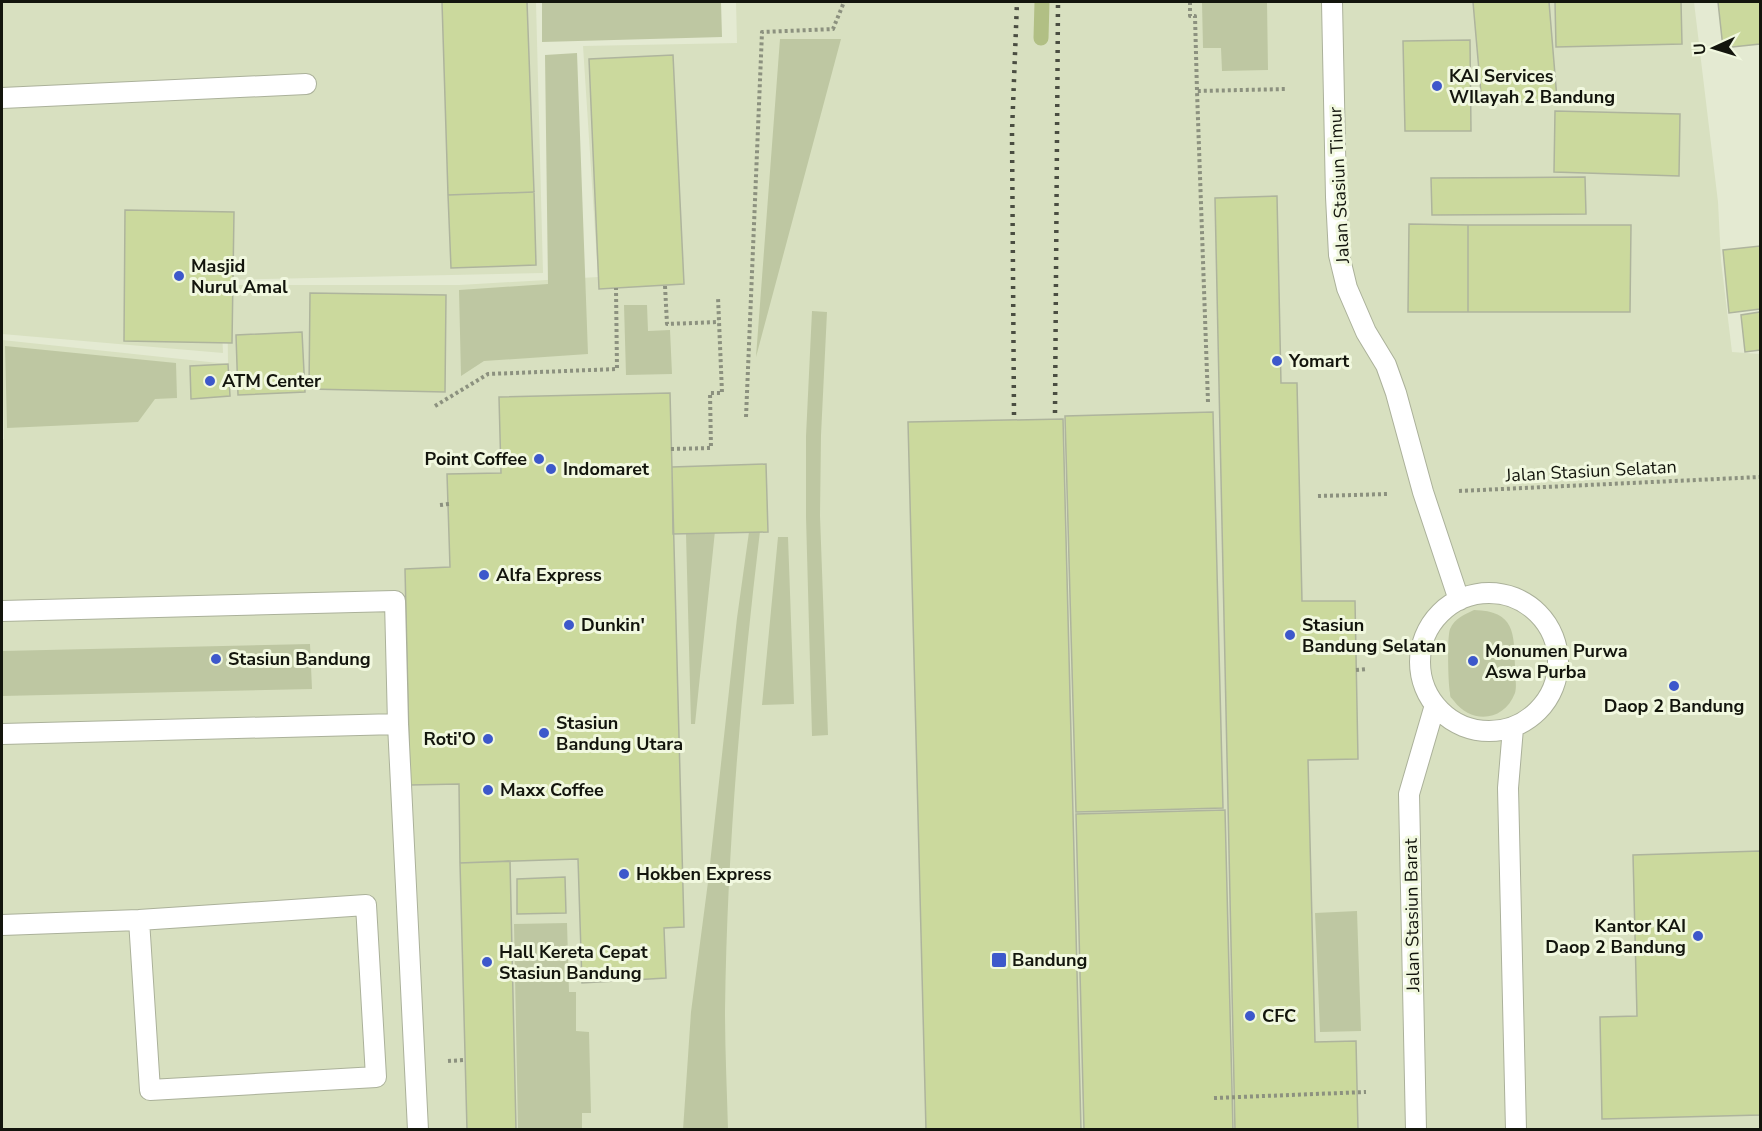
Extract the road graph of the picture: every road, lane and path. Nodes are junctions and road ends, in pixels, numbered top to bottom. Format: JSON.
{"nodes":[{"id":1,"x":844,"y":2,"type":"edge"},
{"id":2,"x":1190,"y":2,"type":"edge"},
{"id":3,"x":1332,"y":2,"type":"edge"},
{"id":4,"x":306,"y":84,"type":"dead end"},
{"id":5,"x":1287,"y":89,"type":"dead end"},
{"id":6,"x":1197,"y":91,"type":"junction"},
{"id":7,"x":2,"y":98,"type":"edge"},
{"id":8,"x":665,"y":286,"type":"dead end"},
{"id":9,"x":616,"y":288,"type":"dead end"},
{"id":10,"x":718,"y":297,"type":"dead end"},
{"id":11,"x":719,"y":322,"type":"junction"},
{"id":12,"x":1208,"y":402,"type":"dead end"},
{"id":13,"x":435,"y":406,"type":"dead end"},
{"id":14,"x":746,"y":417,"type":"dead end"},
{"id":15,"x":671,"y":449,"type":"dead end"},
{"id":16,"x":1761,"y":477,"type":"edge"},
{"id":17,"x":1423,"y":492,"type":"junction"},
{"id":18,"x":1318,"y":496,"type":"dead end"},
{"id":19,"x":448,"y":504,"type":"dead end"},
{"id":20,"x":440,"y":505,"type":"dead end"},
{"id":21,"x":1459,"y":600,"type":"junction"},
{"id":22,"x":2,"y":612,"type":"edge"},
{"id":23,"x":1356,"y":669,"type":"dead end"},
{"id":24,"x":1367,"y":669,"type":"dead end"},
{"id":25,"x":1435,"y":705,"type":"junction"},
{"id":26,"x":398,"y":724,"type":"junction"},
{"id":27,"x":1513,"y":728,"type":"junction"},
{"id":28,"x":2,"y":734,"type":"edge"},
{"id":29,"x":139,"y":920,"type":"junction"},
{"id":30,"x":2,"y":925,"type":"edge"},
{"id":31,"x":1366,"y":1092,"type":"dead end"},
{"id":32,"x":1214,"y":1098,"type":"dead end"},
{"id":33,"x":418,"y":1130,"type":"edge"},
{"id":34,"x":1416,"y":1130,"type":"edge"},
{"id":35,"x":1516,"y":1130,"type":"edge"}],
"edges":[{"from":1,"to":14,"type":"path"},
{"from":2,"to":6,"type":"path"},
{"from":3,"to":17,"type":"lane","name":"Jalan Stasiun Timur"},
{"from":4,"to":7,"type":"lane"},
{"from":5,"to":6,"type":"path"},
{"from":6,"to":12,"type":"path"},
{"from":8,"to":11,"type":"path"},
{"from":9,"to":13,"type":"path"},
{"from":10,"to":11,"type":"path"},
{"from":11,"to":15,"type":"path"},
{"from":16,"to":17,"type":"path","name":"Jalan Stasiun Selatan"},
{"from":17,"to":18,"type":"path","name":"Jalan Stasiun Selatan"},
{"from":17,"to":21,"type":"lane","name":"Jalan Stasiun Timur"},
{"from":19,"to":20,"type":"path"},
{"from":21,"to":25,"type":"lane"},
{"from":21,"to":27,"type":"lane"},
{"from":22,"to":26,"type":"lane"},
{"from":23,"to":24,"type":"path"},
{"from":25,"to":27,"type":"lane"},
{"from":25,"to":34,"type":"lane","name":"Jalan Stasiun Barat"},
{"from":26,"to":28,"type":"lane"},
{"from":26,"to":33,"type":"lane"},
{"from":27,"to":35,"type":"lane"},
{"from":29,"to":29,"type":"lane"},
{"from":29,"to":30,"type":"lane"},
{"from":31,"to":32,"type":"path"}]}
